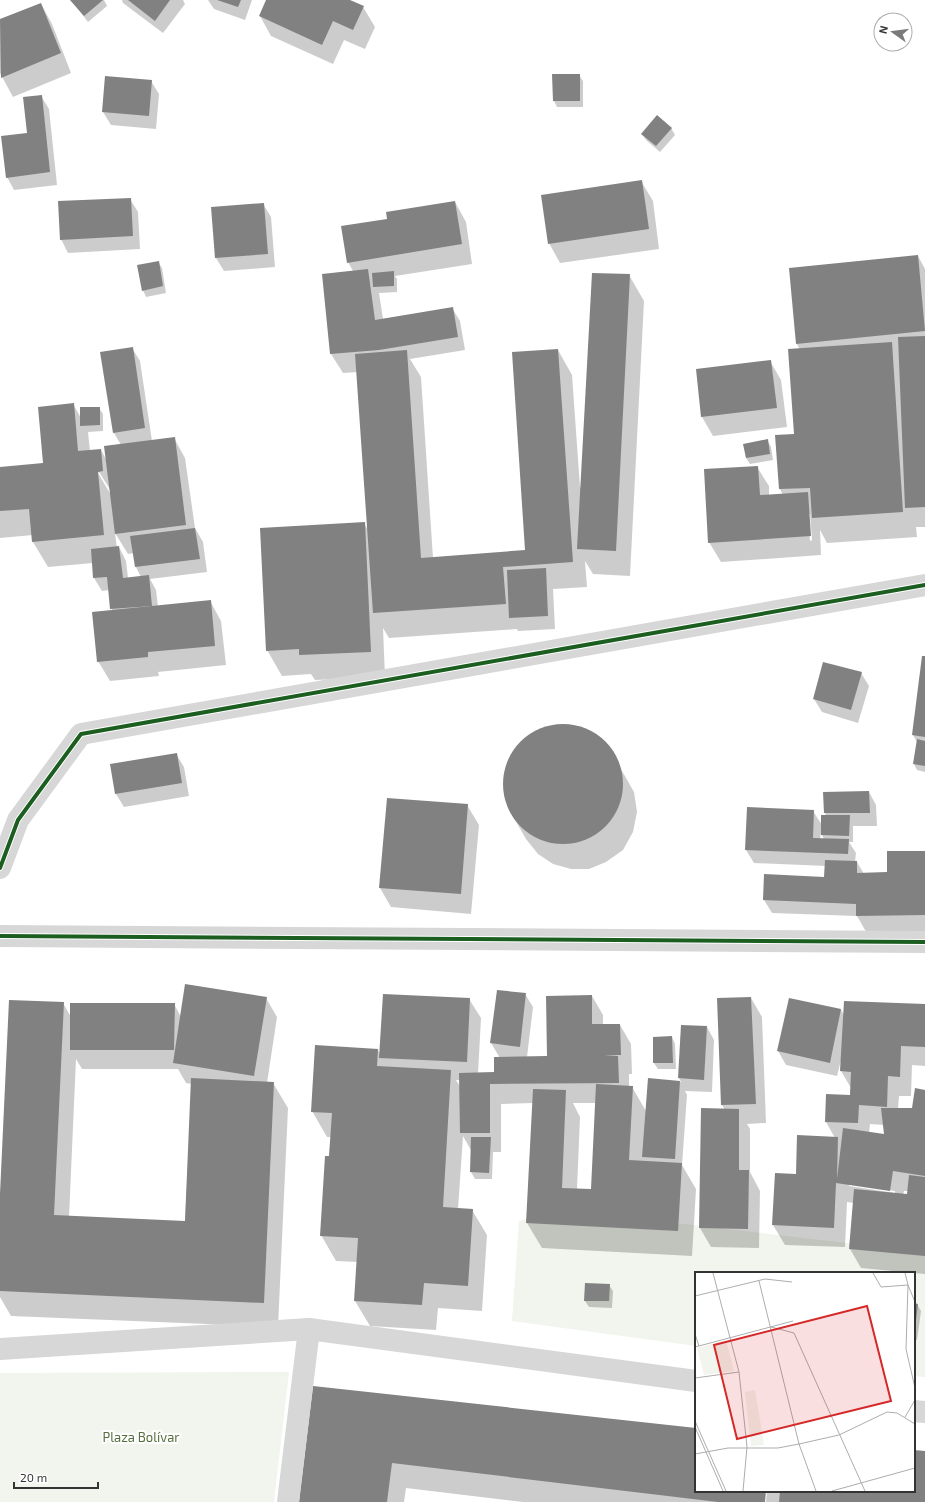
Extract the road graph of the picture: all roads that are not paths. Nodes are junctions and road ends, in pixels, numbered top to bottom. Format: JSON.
{"nodes":[{"id":1,"x":925,"y":585,"type":"edge"},
{"id":2,"x":0,"y":868,"type":"edge"},
{"id":3,"x":0,"y":936,"type":"edge"},
{"id":4,"x":925,"y":942,"type":"edge"},
{"id":5,"x":309,"y":1329,"type":"junction"},
{"id":6,"x":0,"y":1350,"type":"edge"},
{"id":7,"x":695,"y":1381,"type":"edge"},
{"id":8,"x":915,"y":1411,"type":"edge"},
{"id":9,"x":925,"y":1412,"type":"edge"},
{"id":10,"x":288,"y":1502,"type":"edge"}],
"edges":[{"from":1,"to":2,"type":"street"},
{"from":3,"to":4,"type":"street"},
{"from":5,"to":6,"type":"street"},
{"from":5,"to":7,"type":"street"},
{"from":5,"to":10,"type":"street"},
{"from":8,"to":9,"type":"street"}]}
